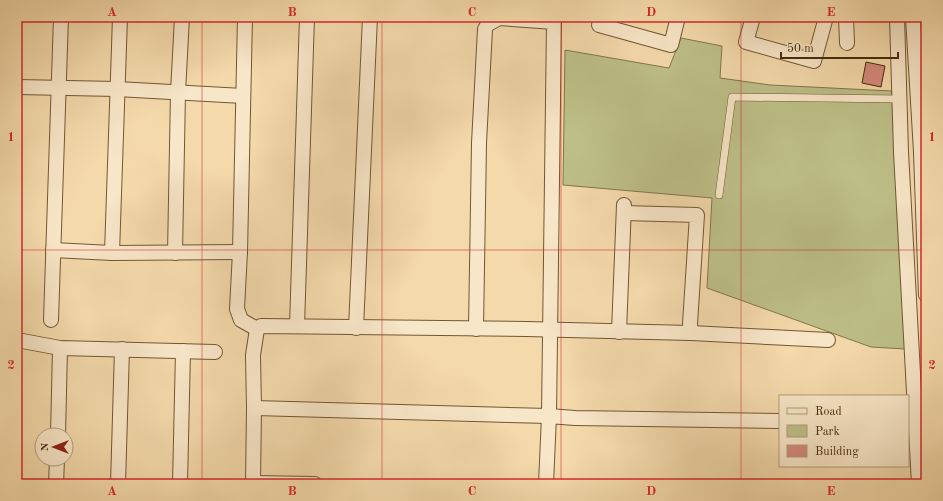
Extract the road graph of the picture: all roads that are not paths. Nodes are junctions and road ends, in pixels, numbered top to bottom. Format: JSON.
{"nodes":[{"id":1,"x":61,"y":17,"type":"edge"},
{"id":2,"x":120,"y":17,"type":"edge"},
{"id":3,"x":182,"y":17,"type":"edge"},
{"id":4,"x":245,"y":17,"type":"edge"},
{"id":5,"x":306,"y":17,"type":"edge"},
{"id":6,"x":370,"y":17,"type":"edge"},
{"id":7,"x":601,"y":17,"type":"edge"},
{"id":8,"x":678,"y":17,"type":"edge"},
{"id":9,"x":753,"y":17,"type":"edge"},
{"id":10,"x":826,"y":17,"type":"edge"},
{"id":11,"x":846,"y":17,"type":"edge"},
{"id":12,"x":897,"y":17,"type":"edge"},
{"id":13,"x":913,"y":17,"type":"edge"},
{"id":14,"x":493,"y":19,"type":"edge"},
{"id":15,"x":847,"y":42,"type":"dead end"},
{"id":16,"x":17,"y":87,"type":"edge"},
{"id":17,"x":58,"y":87,"type":"junction"},
{"id":18,"x":118,"y":89,"type":"junction"},
{"id":19,"x":178,"y":92,"type":"junction"},
{"id":20,"x":243,"y":96,"type":"junction"},
{"id":21,"x":900,"y":99,"type":"junction"},
{"id":22,"x":924,"y":151,"type":"edge"},
{"id":23,"x":719,"y":195,"type":"dead end"},
{"id":24,"x":53,"y":250,"type":"junction"},
{"id":25,"x":240,"y":252,"type":"junction"},
{"id":26,"x":175,"y":253,"type":"junction"},
{"id":27,"x":112,"y":254,"type":"junction"},
{"id":28,"x":926,"y":295,"type":"edge"},
{"id":29,"x":51,"y":320,"type":"dead end"},
{"id":30,"x":297,"y":326,"type":"junction"},
{"id":31,"x":356,"y":328,"type":"junction"},
{"id":32,"x":257,"y":329,"type":"junction"},
{"id":33,"x":476,"y":329,"type":"junction"},
{"id":34,"x":550,"y":330,"type":"junction"},
{"id":35,"x":619,"y":332,"type":"junction"},
{"id":36,"x":691,"y":333,"type":"junction"},
{"id":37,"x":17,"y":340,"type":"edge"},
{"id":38,"x":828,"y":340,"type":"dead end"},
{"id":39,"x":60,"y":348,"type":"junction"},
{"id":40,"x":122,"y":349,"type":"junction"},
{"id":41,"x":183,"y":351,"type":"junction"},
{"id":42,"x":215,"y":352,"type":"dead end"},
{"id":43,"x":254,"y":408,"type":"junction"},
{"id":44,"x":549,"y":416,"type":"junction"},
{"id":45,"x":779,"y":421,"type":"edge"},
{"id":46,"x":912,"y":424,"type":"edge"},
{"id":47,"x":58,"y":427,"type":"edge"},
{"id":48,"x":57,"y":467,"type":"edge"},
{"id":49,"x":56,"y":484,"type":"edge"},
{"id":50,"x":118,"y":484,"type":"edge"},
{"id":51,"x":180,"y":484,"type":"edge"},
{"id":52,"x":253,"y":484,"type":"edge"},
{"id":53,"x":315,"y":484,"type":"edge"},
{"id":54,"x":546,"y":484,"type":"edge"},
{"id":55,"x":919,"y":484,"type":"edge"}],
"edges":[{"from":1,"to":17,"type":"street"},
{"from":2,"to":18,"type":"street"},
{"from":3,"to":19,"type":"street"},
{"from":4,"to":20,"type":"street"},
{"from":5,"to":30,"type":"street"},
{"from":6,"to":31,"type":"street"},
{"from":7,"to":8,"type":"street"},
{"from":9,"to":10,"type":"street"},
{"from":11,"to":15,"type":"street"},
{"from":12,"to":21,"type":"street"},
{"from":13,"to":22,"type":"street"},
{"from":14,"to":33,"type":"street"},
{"from":14,"to":34,"type":"street"},
{"from":16,"to":17,"type":"street"},
{"from":17,"to":18,"type":"street"},
{"from":17,"to":24,"type":"street"},
{"from":18,"to":19,"type":"street"},
{"from":18,"to":27,"type":"street"},
{"from":19,"to":20,"type":"street"},
{"from":19,"to":26,"type":"street"},
{"from":20,"to":25,"type":"street"},
{"from":21,"to":23,"type":"lane"},
{"from":21,"to":46,"type":"street"},
{"from":22,"to":28,"type":"street"},
{"from":24,"to":27,"type":"street"},
{"from":24,"to":29,"type":"street"},
{"from":25,"to":26,"type":"street"},
{"from":25,"to":32,"type":"street"},
{"from":26,"to":27,"type":"street"},
{"from":30,"to":31,"type":"street"},
{"from":30,"to":32,"type":"street"},
{"from":31,"to":33,"type":"street"},
{"from":32,"to":43,"type":"street"},
{"from":33,"to":34,"type":"street"},
{"from":34,"to":35,"type":"street"},
{"from":34,"to":44,"type":"street"},
{"from":35,"to":36,"type":"street"},
{"from":35,"to":36,"type":"street"},
{"from":36,"to":38,"type":"street"},
{"from":37,"to":39,"type":"street"},
{"from":39,"to":40,"type":"street"},
{"from":39,"to":47,"type":"street"},
{"from":40,"to":41,"type":"street"},
{"from":40,"to":50,"type":"street"},
{"from":41,"to":42,"type":"street"},
{"from":41,"to":51,"type":"street"},
{"from":43,"to":44,"type":"street"},
{"from":43,"to":52,"type":"street"},
{"from":44,"to":45,"type":"street"},
{"from":44,"to":54,"type":"street"},
{"from":46,"to":55,"type":"street"},
{"from":48,"to":49,"type":"street"},
{"from":52,"to":53,"type":"street"}]}
